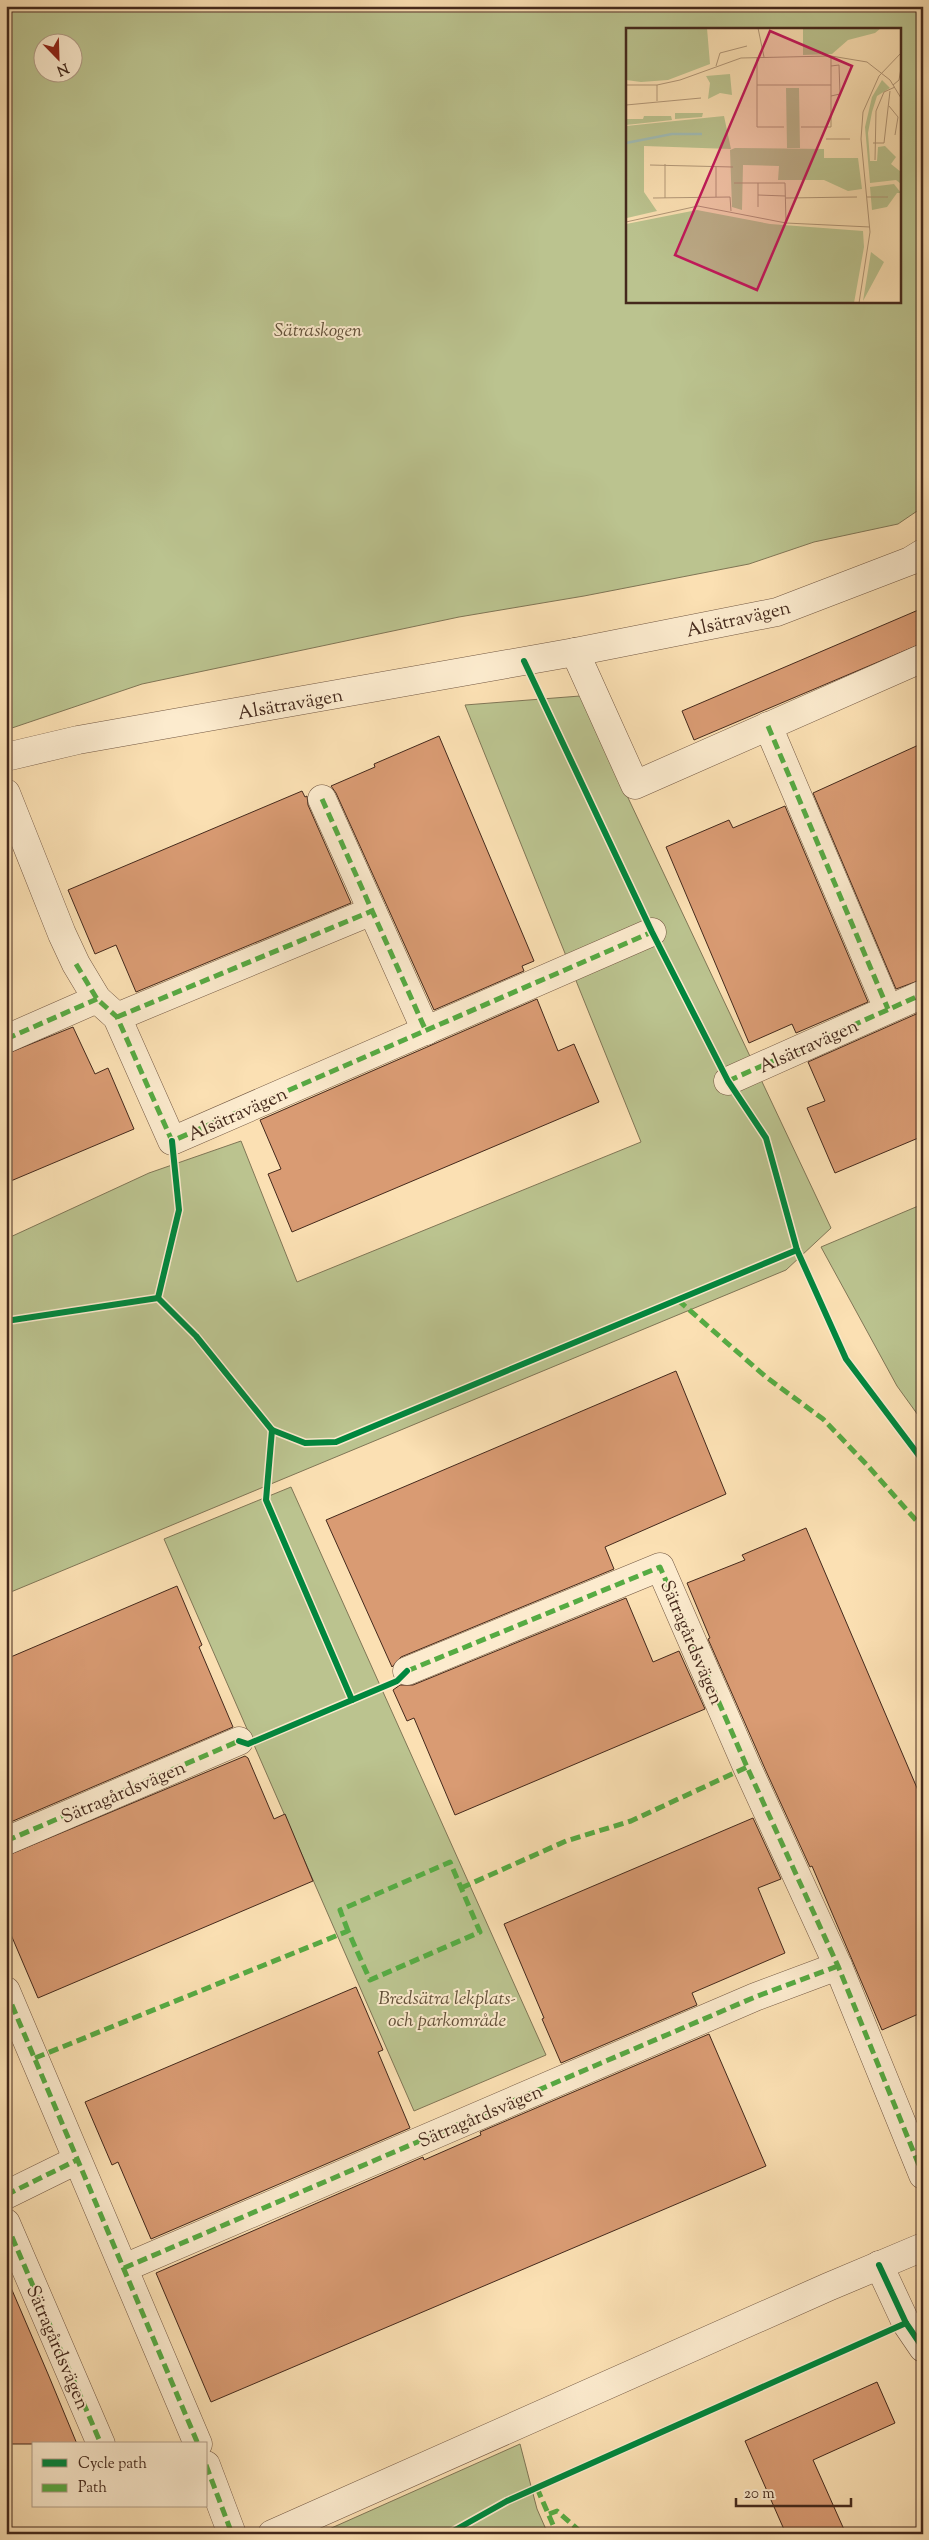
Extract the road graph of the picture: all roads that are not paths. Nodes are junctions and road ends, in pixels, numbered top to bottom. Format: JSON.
{"nodes":[{"id":1,"x":923,"y":553,"type":"edge"},
{"id":2,"x":576,"y":652,"type":"junction"},
{"id":3,"x":923,"y":658,"type":"edge"},
{"id":4,"x":768,"y":726,"type":"junction"},
{"id":5,"x":6,"y":757,"type":"edge"},
{"id":6,"x":6,"y":793,"type":"edge"},
{"id":7,"x":322,"y":799,"type":"dead end"},
{"id":8,"x":372,"y":911,"type":"junction"},
{"id":9,"x":652,"y":932,"type":"dead end"},
{"id":10,"x":923,"y":994,"type":"edge"},
{"id":11,"x":107,"y":1008,"type":"junction"},
{"id":12,"x":888,"y":1010,"type":"junction"},
{"id":13,"x":426,"y":1030,"type":"junction"},
{"id":14,"x":6,"y":1039,"type":"edge"},
{"id":15,"x":728,"y":1081,"type":"dead end"},
{"id":16,"x":407,"y":1671,"type":"dead end"},
{"id":17,"x":239,"y":1741,"type":"dead end"},
{"id":18,"x":6,"y":1841,"type":"edge"},
{"id":19,"x":838,"y":1966,"type":"junction"},
{"id":20,"x":6,"y":1991,"type":"edge"},
{"id":21,"x":77,"y":2160,"type":"junction"},
{"id":22,"x":923,"y":2175,"type":"edge"},
{"id":23,"x":6,"y":2195,"type":"edge"},
{"id":24,"x":6,"y":2223,"type":"edge"},
{"id":25,"x":923,"y":2247,"type":"edge"},
{"id":26,"x":879,"y":2265,"type":"junction"},
{"id":27,"x":124,"y":2268,"type":"junction"},
{"id":28,"x":923,"y":2348,"type":"edge"},
{"id":29,"x":100,"y":2442,"type":"edge"},
{"id":30,"x":197,"y":2442,"type":"edge"},
{"id":31,"x":208,"y":2470,"type":"edge"},
{"id":32,"x":232,"y":2534,"type":"edge"},
{"id":33,"x":272,"y":2534,"type":"edge"}],
"edges":[{"from":1,"to":2,"type":"street","name":"Alsätravägen"},
{"from":2,"to":4,"type":"street"},
{"from":2,"to":5,"type":"street","name":"Alsätravägen"},
{"from":3,"to":4,"type":"street"},
{"from":4,"to":12,"type":"street"},
{"from":6,"to":11,"type":"street","name":"Alsätravägen"},
{"from":7,"to":8,"type":"street"},
{"from":8,"to":11,"type":"street"},
{"from":8,"to":13,"type":"street"},
{"from":9,"to":13,"type":"street","name":"Alsätravägen"},
{"from":10,"to":12,"type":"street","name":"Alsätravägen"},
{"from":11,"to":13,"type":"street","name":"Alsätravägen"},
{"from":11,"to":14,"type":"street"},
{"from":12,"to":15,"type":"street","name":"Alsätravägen"},
{"from":16,"to":19,"type":"street","name":"Sätragårdsvägen"},
{"from":17,"to":18,"type":"street","name":"Sätragårdsvägen"},
{"from":19,"to":22,"type":"street","name":"Sätragårdsvägen"},
{"from":19,"to":27,"type":"street","name":"Sätragårdsvägen"},
{"from":20,"to":21,"type":"street"},
{"from":21,"to":23,"type":"street"},
{"from":21,"to":27,"type":"street"},
{"from":24,"to":29,"type":"street","name":"Sätragårdsvägen"},
{"from":25,"to":26,"type":"street"},
{"from":26,"to":28,"type":"street"},
{"from":26,"to":33,"type":"street"},
{"from":27,"to":30,"type":"street"},
{"from":31,"to":32,"type":"street"}]}
